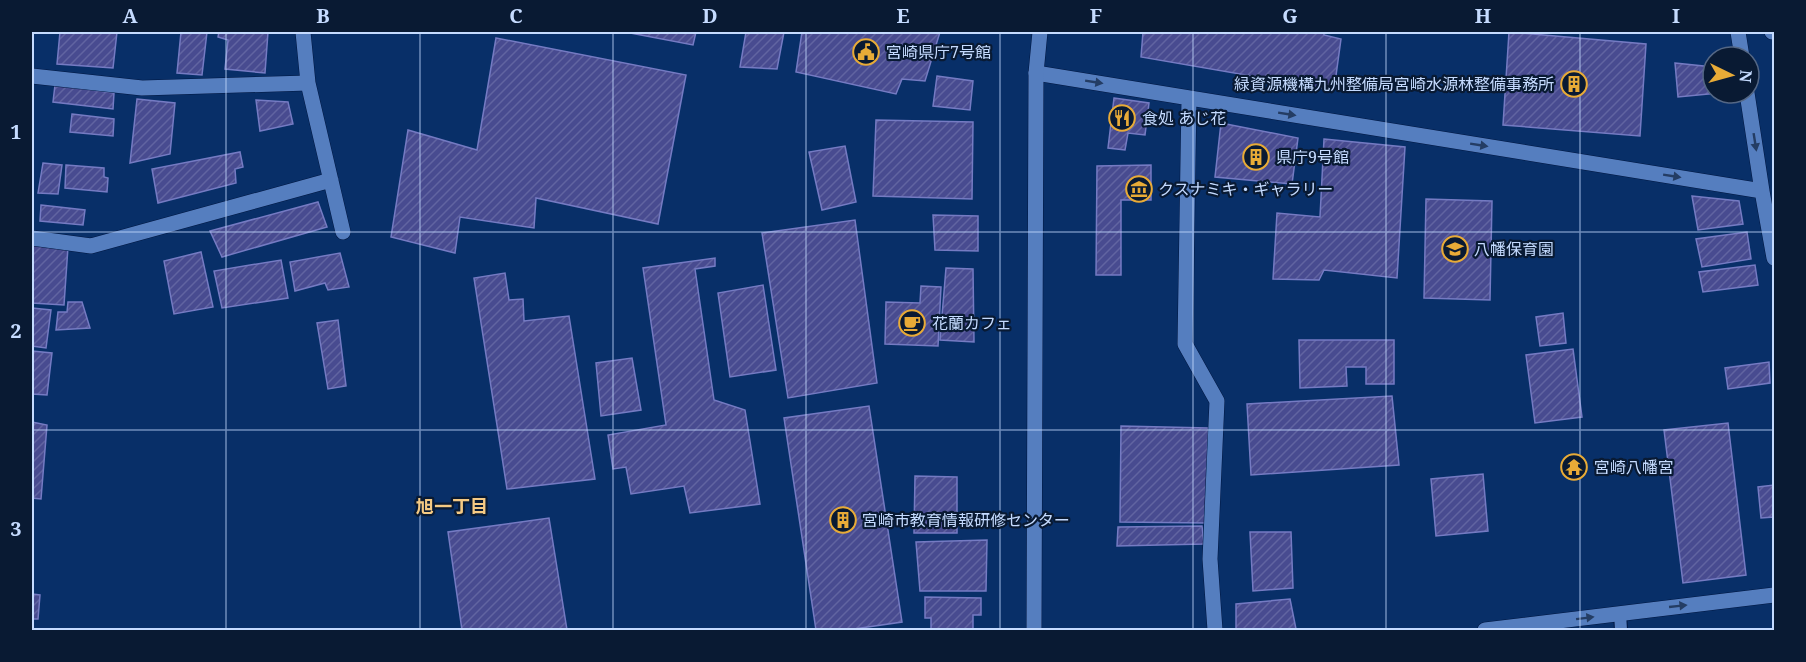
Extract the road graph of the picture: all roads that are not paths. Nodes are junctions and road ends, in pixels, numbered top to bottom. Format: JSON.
{"nodes":[{"id":1,"x":303,"y":32,"type":"edge"},
{"id":2,"x":1040,"y":32,"type":"edge"},
{"id":3,"x":1036,"y":73,"type":"junction"},
{"id":4,"x":32,"y":76,"type":"edge"},
{"id":5,"x":308,"y":83,"type":"junction"},
{"id":6,"x":1189,"y":98,"type":"junction"},
{"id":7,"x":1749,"y":105,"type":"edge"},
{"id":8,"x":331,"y":180,"type":"junction"},
{"id":9,"x":1762,"y":191,"type":"junction"},
{"id":10,"x":343,"y":232,"type":"dead end"},
{"id":11,"x":32,"y":238,"type":"edge"},
{"id":12,"x":1774,"y":258,"type":"edge"},
{"id":13,"x":1774,"y":595,"type":"edge"},
{"id":14,"x":1620,"y":613,"type":"junction"},
{"id":15,"x":1034,"y":630,"type":"edge"},
{"id":16,"x":1215,"y":630,"type":"edge"},
{"id":17,"x":1485,"y":630,"type":"edge"},
{"id":18,"x":1621,"y":630,"type":"edge"}],
"edges":[{"from":1,"to":5,"type":"street"},
{"from":2,"to":3,"type":"street"},
{"from":3,"to":6,"type":"street","one_way":true},
{"from":3,"to":15,"type":"street"},
{"from":4,"to":5,"type":"street"},
{"from":5,"to":8,"type":"street"},
{"from":6,"to":9,"type":"street","one_way":true},
{"from":6,"to":16,"type":"street"},
{"from":7,"to":9,"type":"street","one_way":true},
{"from":8,"to":10,"type":"street"},
{"from":8,"to":11,"type":"street"},
{"from":9,"to":12,"type":"street"},
{"from":14,"to":13,"type":"street","one_way":true},
{"from":17,"to":14,"type":"street","one_way":true},
{"from":14,"to":18,"type":"lane"}]}
